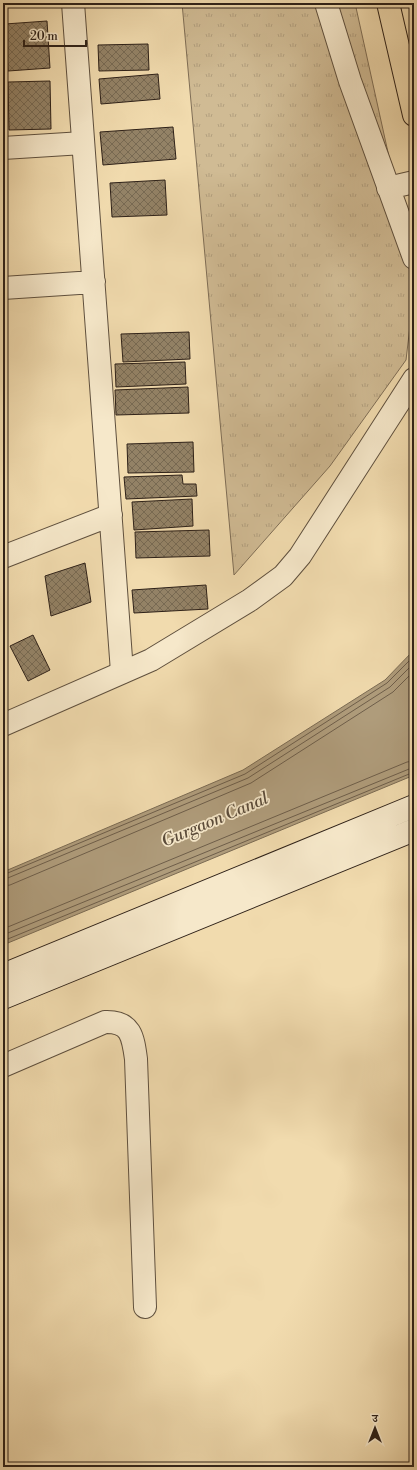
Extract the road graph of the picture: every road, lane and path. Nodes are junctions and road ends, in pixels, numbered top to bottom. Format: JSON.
{"nodes":[{"id":1,"x":73,"y":3,"type":"edge"},
{"id":2,"x":326,"y":3,"type":"edge"},
{"id":3,"x":388,"y":3,"type":"edge"},
{"id":4,"x":414,"y":115,"type":"edge"},
{"id":5,"x":83,"y":143,"type":"junction"},
{"id":6,"x":3,"y":148,"type":"edge"},
{"id":7,"x":414,"y":182,"type":"edge"},
{"id":8,"x":388,"y":188,"type":"junction"},
{"id":9,"x":414,"y":258,"type":"edge"},
{"id":10,"x":94,"y":282,"type":"junction"},
{"id":11,"x":3,"y":288,"type":"edge"},
{"id":12,"x":414,"y":379,"type":"edge"},
{"id":13,"x":111,"y":514,"type":"junction"},
{"id":14,"x":3,"y":557,"type":"edge"},
{"id":15,"x":122,"y":672,"type":"junction"},
{"id":16,"x":3,"y":725,"type":"edge"},
{"id":17,"x":414,"y":806,"type":"edge"},
{"id":18,"x":414,"y":830,"type":"edge"},
{"id":19,"x":3,"y":975,"type":"edge"},
{"id":20,"x":3,"y":998,"type":"edge"},
{"id":21,"x":3,"y":1066,"type":"edge"},
{"id":22,"x":145,"y":1307,"type":"dead end"}],
"edges":[{"from":1,"to":5,"type":"street"},
{"from":2,"to":8,"type":"street"},
{"from":3,"to":4,"type":"highway"},
{"from":5,"to":6,"type":"street"},
{"from":5,"to":10,"type":"street"},
{"from":7,"to":8,"type":"street"},
{"from":8,"to":9,"type":"street"},
{"from":10,"to":11,"type":"street"},
{"from":10,"to":13,"type":"street"},
{"from":12,"to":15,"type":"street"},
{"from":13,"to":14,"type":"street"},
{"from":13,"to":15,"type":"street"},
{"from":15,"to":16,"type":"street"},
{"from":17,"to":19,"type":"street"},
{"from":18,"to":20,"type":"street"},
{"from":21,"to":22,"type":"street"}]}
